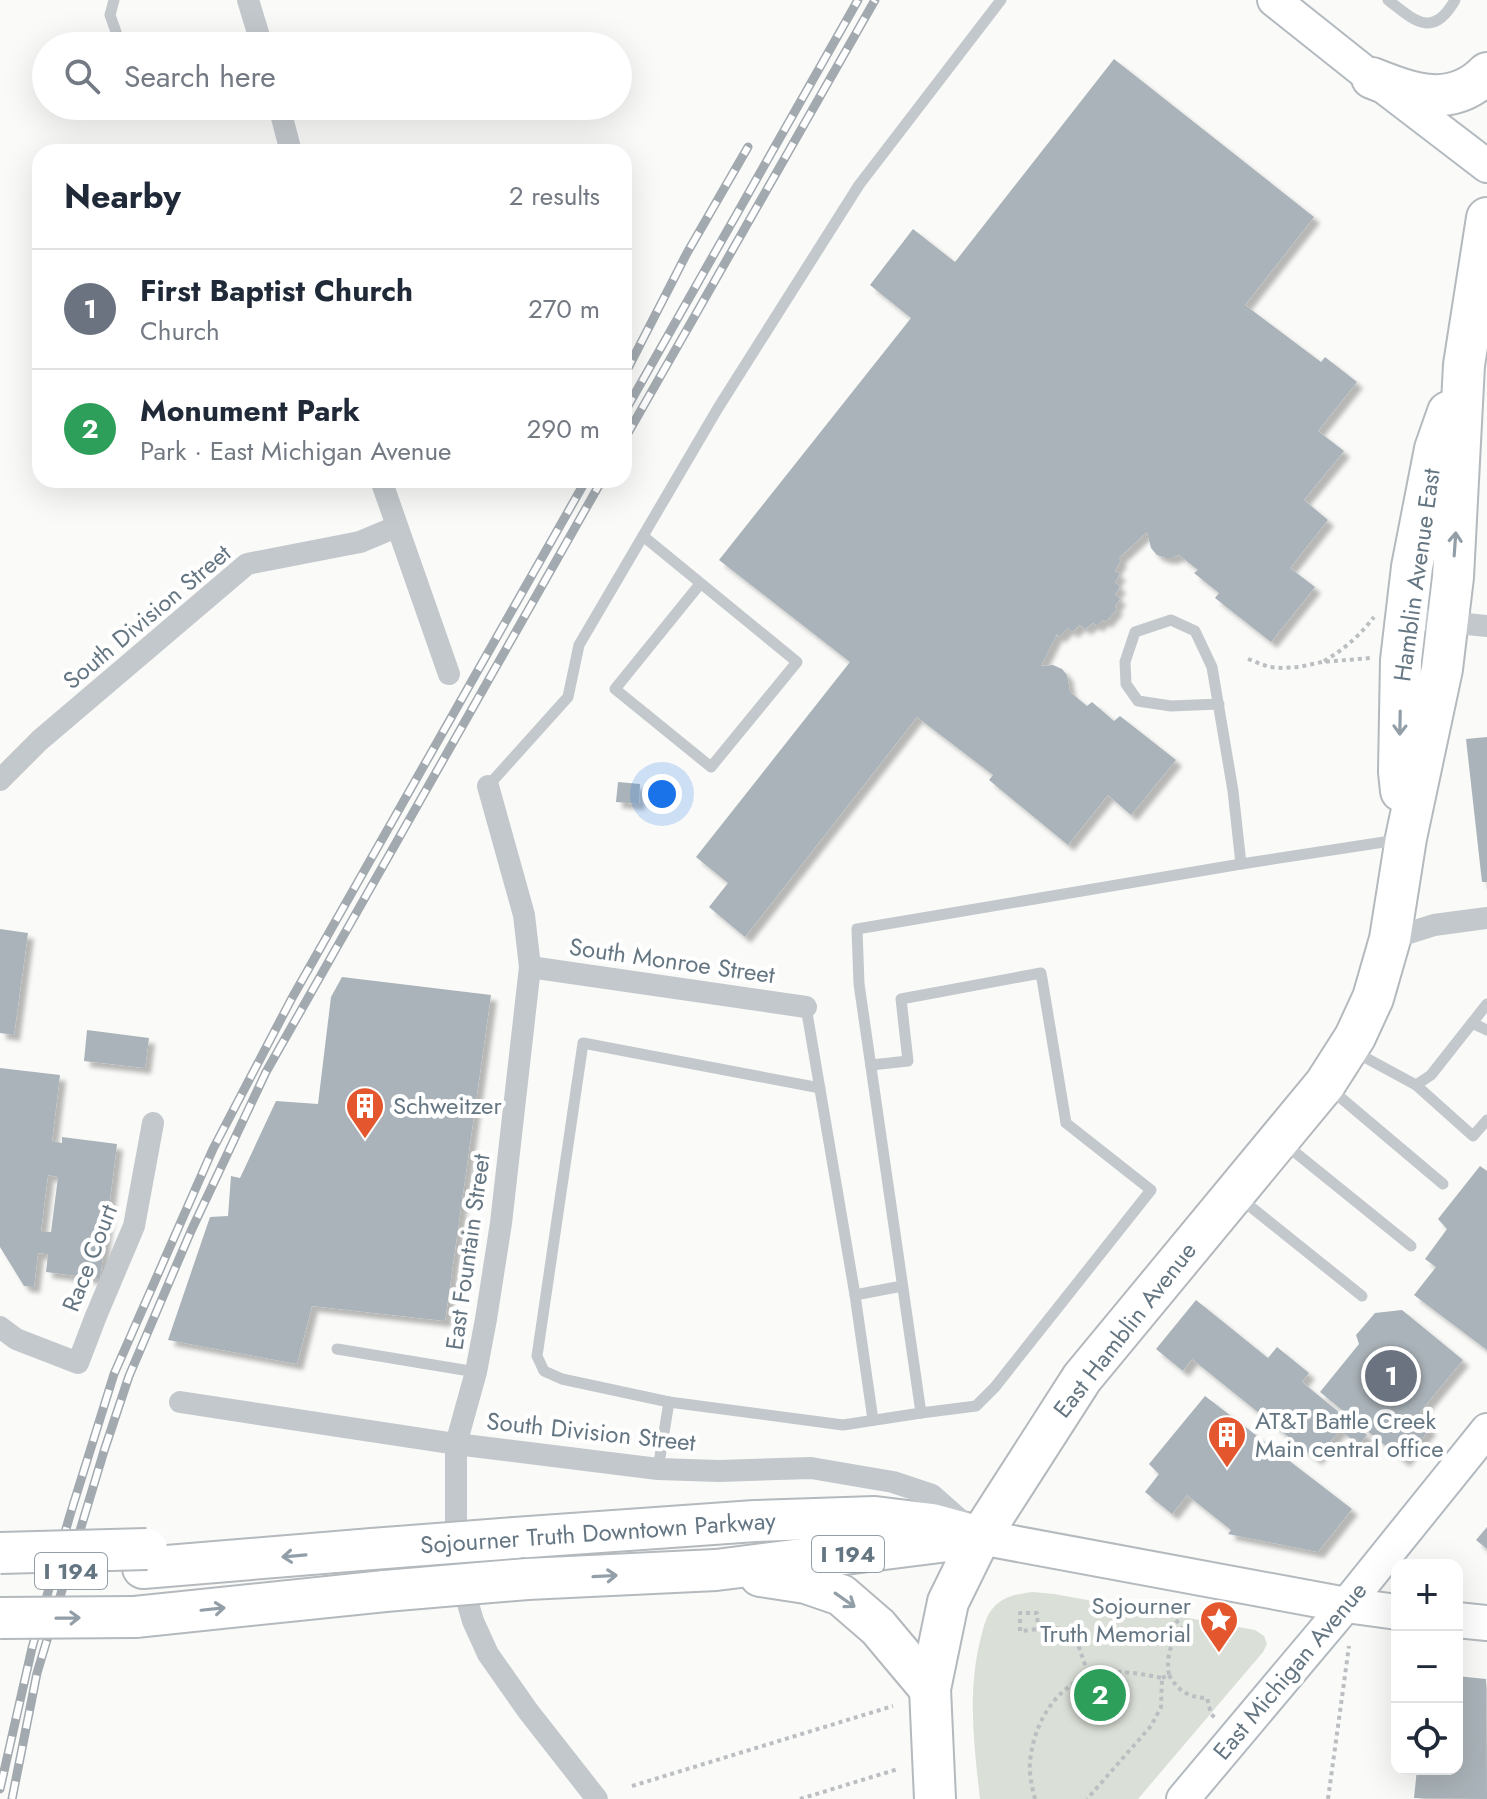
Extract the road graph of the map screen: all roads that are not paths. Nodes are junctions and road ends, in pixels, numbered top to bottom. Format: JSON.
{"nodes":[{"id":1,"x":114,"y":0,"type":"edge"},
{"id":2,"x":248,"y":0,"type":"edge"},
{"id":3,"x":1001,"y":0,"type":"edge"},
{"id":4,"x":1274,"y":0,"type":"edge"},
{"id":5,"x":1388,"y":0,"type":"edge"},
{"id":6,"x":1455,"y":0,"type":"edge"},
{"id":7,"x":116,"y":32,"type":"edge"},
{"id":8,"x":258,"y":32,"type":"edge"},
{"id":9,"x":1487,"y":73,"type":"edge"},
{"id":10,"x":1372,"y":78,"type":"junction"},
{"id":11,"x":283,"y":120,"type":"edge"},
{"id":12,"x":289,"y":144,"type":"edge"},
{"id":13,"x":1487,"y":166,"type":"edge"},
{"id":14,"x":1487,"y":218,"type":"edge"},
{"id":15,"x":1481,"y":289,"type":"edge"},
{"id":16,"x":1464,"y":365,"type":"junction"},
{"id":17,"x":384,"y":488,"type":"edge"},
{"id":18,"x":396,"y":527,"type":"junction"},
{"id":19,"x":643,"y":536,"type":"junction"},
{"id":20,"x":700,"y":584,"type":"junction"},
{"id":21,"x":1393,"y":614,"type":"junction"},
{"id":22,"x":1448,"y":622,"type":"junction"},
{"id":23,"x":1487,"y":626,"type":"edge"},
{"id":24,"x":449,"y":674,"type":"dead end"},
{"id":25,"x":1219,"y":704,"type":"junction"},
{"id":26,"x":0,"y":780,"type":"edge"},
{"id":27,"x":488,"y":786,"type":"joint"},
{"id":28,"x":1406,"y":838,"type":"junction"},
{"id":29,"x":1241,"y":864,"type":"junction"},
{"id":30,"x":1487,"y":918,"type":"edge"},
{"id":31,"x":1390,"y":939,"type":"junction"},
{"id":32,"x":530,"y":967,"type":"junction"},
{"id":33,"x":1487,"y":1004,"type":"edge"},
{"id":34,"x":806,"y":1007,"type":"joint"},
{"id":35,"x":1472,"y":1023,"type":"junction"},
{"id":36,"x":1487,"y":1030,"type":"edge"},
{"id":37,"x":1347,"y":1049,"type":"junction"},
{"id":38,"x":871,"y":1065,"type":"junction"},
{"id":39,"x":1325,"y":1084,"type":"junction"},
{"id":40,"x":1416,"y":1085,"type":"junction"},
{"id":41,"x":820,"y":1088,"type":"junction"},
{"id":42,"x":1487,"y":1120,"type":"edge"},
{"id":43,"x":153,"y":1123,"type":"dead end"},
{"id":44,"x":1279,"y":1139,"type":"junction"},
{"id":45,"x":1443,"y":1184,"type":"dead end"},
{"id":46,"x":1234,"y":1193,"type":"junction"},
{"id":47,"x":1411,"y":1246,"type":"dead end"},
{"id":48,"x":902,"y":1286,"type":"junction"},
{"id":49,"x":855,"y":1295,"type":"junction"},
{"id":50,"x":1362,"y":1296,"type":"dead end"},
{"id":51,"x":0,"y":1327,"type":"edge"},
{"id":52,"x":337,"y":1349,"type":"dead end"},
{"id":53,"x":476,"y":1372,"type":"junction"},
{"id":54,"x":180,"y":1402,"type":"dead end"},
{"id":55,"x":669,"y":1402,"type":"junction"},
{"id":56,"x":921,"y":1413,"type":"junction"},
{"id":57,"x":873,"y":1420,"type":"junction"},
{"id":58,"x":1487,"y":1430,"type":"edge"},
{"id":59,"x":456,"y":1444,"type":"junction"},
{"id":60,"x":658,"y":1469,"type":"junction"},
{"id":61,"x":980,"y":1537,"type":"junction"},
{"id":62,"x":0,"y":1553,"type":"edge"},
{"id":63,"x":145,"y":1559,"type":"junction"},
{"id":64,"x":716,"y":1570,"type":"junction"},
{"id":65,"x":0,"y":1575,"type":"edge"},
{"id":66,"x":1346,"y":1605,"type":"junction"},
{"id":67,"x":1391,"y":1611,"type":"edge"},
{"id":68,"x":0,"y":1618,"type":"edge"},
{"id":69,"x":1463,"y":1621,"type":"edge"},
{"id":70,"x":1487,"y":1623,"type":"edge"},
{"id":71,"x":930,"y":1689,"type":"junction"},
{"id":72,"x":597,"y":1799,"type":"edge"},
{"id":73,"x":935,"y":1799,"type":"edge"},
{"id":74,"x":1183,"y":1799,"type":"edge"}],
"edges":[{"from":1,"to":7,"type":"lane"},
{"from":2,"to":8,"type":"street"},
{"from":3,"to":19,"type":"lane"},
{"from":4,"to":10,"type":"street"},
{"from":5,"to":6,"type":"lane"},
{"from":9,"to":10,"type":"highway"},
{"from":10,"to":13,"type":"street"},
{"from":11,"to":12,"type":"street"},
{"from":14,"to":15,"type":"highway","name":"Hamblin Avenue East"},
{"from":15,"to":16,"type":"highway","name":"Hamblin Avenue East"},
{"from":16,"to":21,"type":"highway","name":"Hamblin Avenue East"},
{"from":22,"to":16,"type":"highway","name":"Hamblin Avenue East","one_way":true},
{"from":17,"to":18,"type":"street"},
{"from":18,"to":24,"type":"street"},
{"from":18,"to":26,"type":"street","name":"South Division Street"},
{"from":19,"to":20,"type":"lane"},
{"from":19,"to":27,"type":"lane"},
{"from":20,"to":20,"type":"lane"},
{"from":21,"to":22,"type":"street"},
{"from":21,"to":28,"type":"highway","name":"Hamblin Avenue East","one_way":true},
{"from":22,"to":23,"type":"street"},
{"from":22,"to":28,"type":"highway","name":"Hamblin Avenue East"},
{"from":25,"to":25,"type":"lane"},
{"from":25,"to":29,"type":"lane"},
{"from":27,"to":32,"type":"street","name":"East Fountain Street"},
{"from":28,"to":29,"type":"lane"},
{"from":28,"to":31,"type":"highway","name":"Hamblin Avenue East"},
{"from":29,"to":38,"type":"lane"},
{"from":30,"to":31,"type":"street"},
{"from":31,"to":37,"type":"highway","name":"East Hamblin Avenue"},
{"from":32,"to":34,"type":"street","name":"South Monroe Street"},
{"from":32,"to":53,"type":"street","name":"East Fountain Street"},
{"from":33,"to":35,"type":"lane"},
{"from":34,"to":41,"type":"lane"},
{"from":35,"to":36,"type":"lane"},
{"from":35,"to":40,"type":"lane"},
{"from":37,"to":39,"type":"highway","name":"East Hamblin Avenue"},
{"from":37,"to":40,"type":"lane"},
{"from":38,"to":48,"type":"lane"},
{"from":38,"to":56,"type":"lane"},
{"from":39,"to":44,"type":"highway","name":"East Hamblin Avenue"},
{"from":39,"to":45,"type":"lane"},
{"from":40,"to":42,"type":"lane"},
{"from":41,"to":49,"type":"lane"},
{"from":41,"to":55,"type":"lane"},
{"from":43,"to":51,"type":"street","name":"Race Court"},
{"from":44,"to":46,"type":"highway","name":"East Hamblin Avenue"},
{"from":44,"to":47,"type":"lane"},
{"from":46,"to":50,"type":"lane"},
{"from":46,"to":61,"type":"highway","name":"East Hamblin Avenue"},
{"from":48,"to":49,"type":"lane"},
{"from":48,"to":56,"type":"lane"},
{"from":49,"to":57,"type":"lane"},
{"from":52,"to":53,"type":"lane"},
{"from":53,"to":59,"type":"street","name":"East Fountain Street"},
{"from":54,"to":59,"type":"street","name":"South Division Street"},
{"from":55,"to":57,"type":"lane"},
{"from":55,"to":60,"type":"lane"},
{"from":56,"to":57,"type":"lane"},
{"from":58,"to":66,"type":"street","name":"East Michigan Avenue"},
{"from":59,"to":60,"type":"street","name":"South Division Street"},
{"from":59,"to":72,"type":"street","name":"East Fountain Street"},
{"from":60,"to":61,"type":"street","name":"South Division Street"},
{"from":61,"to":63,"type":"highway","name":"Sojourner Truth Downtown Parkway","number":"I 194","one_way":true,"bridge":true},
{"from":61,"to":64,"type":"highway","name":"Sojourner Truth Downtown Parkway","number":"I 194"},
{"from":61,"to":66,"type":"main road"},
{"from":61,"to":71,"type":"highway","name":"East Hamblin Avenue"},
{"from":62,"to":63,"type":"highway","bridge":true},
{"from":63,"to":65,"type":"highway","name":"Sojourner Truth Downtown Parkway","number":"I 194"},
{"from":68,"to":64,"type":"highway","name":"Sojourner Truth Downtown Parkway","number":"I 194","one_way":true,"bridge":true},
{"from":64,"to":71,"type":"highway","one_way":true},
{"from":66,"to":67,"type":"main road"},
{"from":66,"to":74,"type":"street","name":"East Michigan Avenue"},
{"from":69,"to":70,"type":"main road"},
{"from":71,"to":73,"type":"highway","name":"East Hamblin Avenue"}]}
